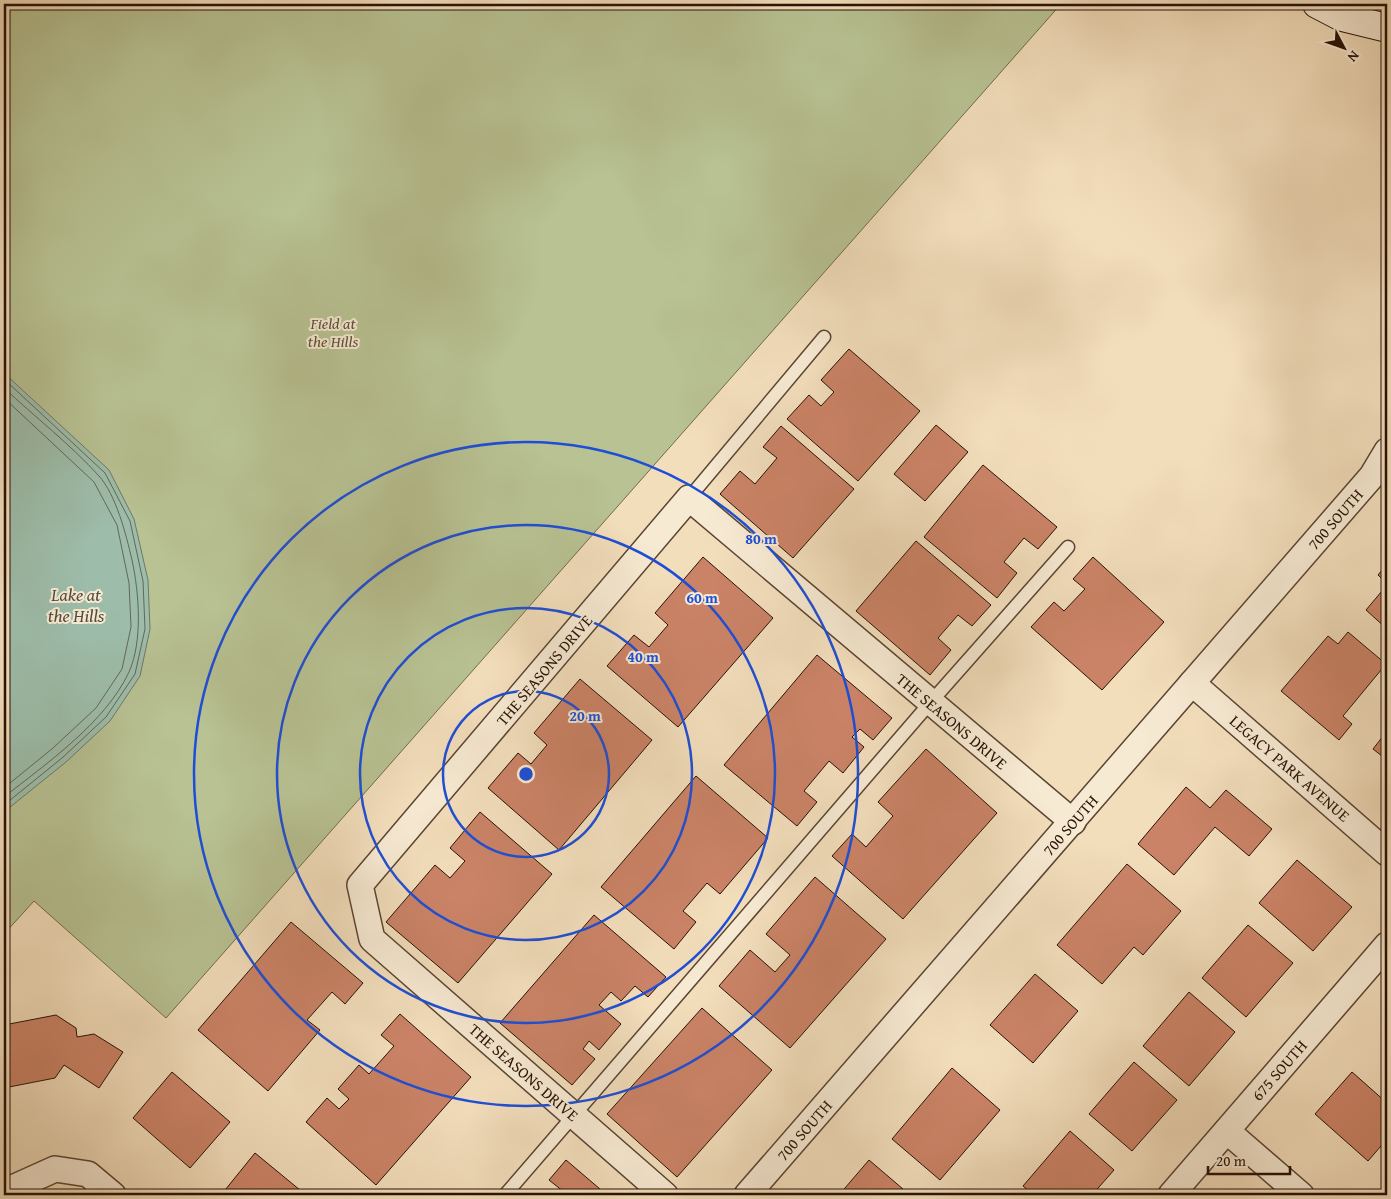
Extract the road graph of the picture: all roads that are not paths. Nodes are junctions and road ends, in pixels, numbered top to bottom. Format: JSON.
{"nodes":[{"id":1,"x":1317,"y":4,"type":"edge"},
{"id":2,"x":1387,"y":28,"type":"edge"},
{"id":3,"x":824,"y":338,"type":"dead end"},
{"id":4,"x":1387,"y":451,"type":"edge"},
{"id":5,"x":689,"y":498,"type":"junction"},
{"id":6,"x":1068,"y":547,"type":"dead end"},
{"id":7,"x":1192,"y":683,"type":"junction"},
{"id":8,"x":930,"y":703,"type":"junction"},
{"id":9,"x":1073,"y":822,"type":"junction"},
{"id":10,"x":1387,"y":853,"type":"edge"},
{"id":11,"x":1387,"y":945,"type":"edge"},
{"id":12,"x":574,"y":1116,"type":"junction"},
{"id":13,"x":1227,"y":1131,"type":"junction"},
{"id":14,"x":8,"y":1195,"type":"edge"},
{"id":15,"x":113,"y":1195,"type":"edge"},
{"id":16,"x":505,"y":1195,"type":"edge"},
{"id":17,"x":665,"y":1195,"type":"edge"},
{"id":18,"x":747,"y":1195,"type":"edge"},
{"id":19,"x":1171,"y":1195,"type":"edge"},
{"id":20,"x":1301,"y":1195,"type":"edge"}],
"edges":[{"from":1,"to":2,"type":"main road"},
{"from":3,"to":5,"type":"lane"},
{"from":4,"to":7,"type":"street","name":"700 SOUTH"},
{"from":5,"to":8,"type":"street","name":"THE SEASONS DRIVE"},
{"from":5,"to":12,"type":"street","name":"THE SEASONS DRIVE"},
{"from":6,"to":8,"type":"lane"},
{"from":7,"to":9,"type":"street","name":"700 SOUTH"},
{"from":7,"to":10,"type":"street","name":"LEGACY PARK AVENUE"},
{"from":8,"to":9,"type":"street","name":"THE SEASONS DRIVE"},
{"from":8,"to":12,"type":"lane"},
{"from":9,"to":18,"type":"street","name":"700 SOUTH"},
{"from":11,"to":13,"type":"street","name":"675 SOUTH"},
{"from":12,"to":16,"type":"lane"},
{"from":12,"to":17,"type":"street","name":"THE SEASONS DRIVE"},
{"from":13,"to":19,"type":"street","name":"675 SOUTH"},
{"from":13,"to":20,"type":"street"},
{"from":14,"to":15,"type":"street"}]}
